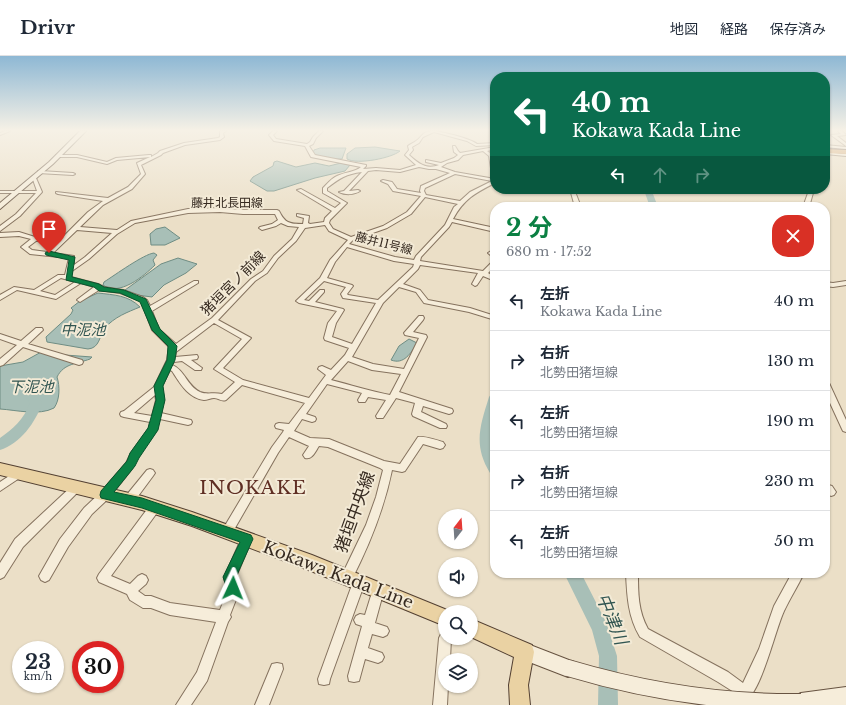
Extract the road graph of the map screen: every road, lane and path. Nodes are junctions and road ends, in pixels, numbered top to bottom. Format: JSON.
{"nodes":[{"id":1,"x":52,"y":161,"type":"edge"},
{"id":2,"x":100,"y":161,"type":"edge"},
{"id":3,"x":111,"y":161,"type":"edge"},
{"id":4,"x":144,"y":161,"type":"edge"},
{"id":5,"x":344,"y":161,"type":"edge"},
{"id":6,"x":414,"y":161,"type":"edge"},
{"id":7,"x":449,"y":161,"type":"edge"},
{"id":8,"x":428,"y":162,"type":"dead end"},
{"id":9,"x":442,"y":164,"type":"junction"},
{"id":10,"x":419,"y":166,"type":"junction"},
{"id":11,"x":436,"y":167,"type":"junction"},
{"id":12,"x":367,"y":170,"type":"junction"},
{"id":13,"x":358,"y":171,"type":"junction"},
{"id":14,"x":40,"y":172,"type":"junction"},
{"id":15,"x":454,"y":173,"type":"junction"},
{"id":16,"x":73,"y":174,"type":"dead end"},
{"id":17,"x":342,"y":176,"type":"junction"},
{"id":18,"x":34,"y":178,"type":"junction"},
{"id":19,"x":350,"y":178,"type":"dead end"},
{"id":20,"x":490,"y":179,"type":"edge"},
{"id":21,"x":383,"y":181,"type":"dead end"},
{"id":22,"x":330,"y":183,"type":"junction"},
{"id":23,"x":490,"y":183,"type":"edge"},
{"id":24,"x":340,"y":185,"type":"dead end"},
{"id":25,"x":300,"y":190,"type":"dead end"},
{"id":26,"x":358,"y":191,"type":"dead end"},
{"id":27,"x":0,"y":192,"type":"edge"},
{"id":28,"x":18,"y":192,"type":"junction"},
{"id":29,"x":40,"y":192,"type":"junction"},
{"id":30,"x":346,"y":192,"type":"junction"},
{"id":31,"x":58,"y":193,"type":"dead end"},
{"id":32,"x":424,"y":195,"type":"junction"},
{"id":33,"x":332,"y":196,"type":"junction"},
{"id":34,"x":109,"y":200,"type":"junction"},
{"id":35,"x":462,"y":203,"type":"junction"},
{"id":36,"x":276,"y":204,"type":"dead end"},
{"id":37,"x":0,"y":207,"type":"edge"},
{"id":38,"x":336,"y":211,"type":"junction"},
{"id":39,"x":268,"y":212,"type":"junction"},
{"id":40,"x":299,"y":215,"type":"dead end"},
{"id":41,"x":281,"y":220,"type":"junction"},
{"id":42,"x":125,"y":221,"type":"dead end"},
{"id":43,"x":448,"y":221,"type":"junction"},
{"id":44,"x":133,"y":222,"type":"junction"},
{"id":45,"x":326,"y":223,"type":"junction"},
{"id":46,"x":305,"y":225,"type":"junction"},
{"id":47,"x":483,"y":227,"type":"junction"},
{"id":48,"x":77,"y":228,"type":"junction"},
{"id":49,"x":262,"y":228,"type":"dead end"},
{"id":50,"x":0,"y":229,"type":"edge"},
{"id":51,"x":490,"y":229,"type":"edge"},
{"id":52,"x":116,"y":232,"type":"junction"},
{"id":53,"x":479,"y":234,"type":"dead end"},
{"id":54,"x":0,"y":235,"type":"edge"},
{"id":55,"x":66,"y":238,"type":"junction"},
{"id":56,"x":34,"y":239,"type":"junction"},
{"id":57,"x":351,"y":239,"type":"junction"},
{"id":58,"x":345,"y":245,"type":"junction"},
{"id":59,"x":49,"y":253,"type":"junction"},
{"id":60,"x":417,"y":263,"type":"junction"},
{"id":61,"x":490,"y":267,"type":"edge"},
{"id":62,"x":70,"y":270,"type":"junction"},
{"id":63,"x":483,"y":273,"type":"junction"},
{"id":64,"x":490,"y":276,"type":"edge"},
{"id":65,"x":68,"y":278,"type":"junction"},
{"id":66,"x":323,"y":279,"type":"junction"},
{"id":67,"x":80,"y":281,"type":"junction"},
{"id":68,"x":196,"y":282,"type":"dead end"},
{"id":69,"x":846,"y":283,"type":"edge"},
{"id":70,"x":475,"y":284,"type":"dead end"},
{"id":71,"x":400,"y":285,"type":"junction"},
{"id":72,"x":830,"y":285,"type":"edge"},
{"id":73,"x":98,"y":287,"type":"junction"},
{"id":74,"x":322,"y":291,"type":"dead end"},
{"id":75,"x":36,"y":292,"type":"junction"},
{"id":76,"x":0,"y":298,"type":"edge"},
{"id":77,"x":80,"y":300,"type":"dead end"},
{"id":78,"x":380,"y":302,"type":"junction"},
{"id":79,"x":311,"y":303,"type":"junction"},
{"id":80,"x":148,"y":310,"type":"junction"},
{"id":81,"x":490,"y":316,"type":"edge"},
{"id":82,"x":421,"y":318,"type":"dead end"},
{"id":83,"x":214,"y":320,"type":"junction"},
{"id":84,"x":39,"y":330,"type":"dead end"},
{"id":85,"x":0,"y":336,"type":"edge"},
{"id":86,"x":22,"y":344,"type":"junction"},
{"id":87,"x":354,"y":348,"type":"junction"},
{"id":88,"x":173,"y":350,"type":"junction"},
{"id":89,"x":194,"y":357,"type":"dead end"},
{"id":90,"x":183,"y":358,"type":"junction"},
{"id":91,"x":347,"y":358,"type":"junction"},
{"id":92,"x":78,"y":362,"type":"dead end"},
{"id":93,"x":0,"y":363,"type":"edge"},
{"id":94,"x":169,"y":363,"type":"junction"},
{"id":95,"x":198,"y":368,"type":"dead end"},
{"id":96,"x":322,"y":369,"type":"dead end"},
{"id":97,"x":406,"y":372,"type":"junction"},
{"id":98,"x":332,"y":374,"type":"junction"},
{"id":99,"x":325,"y":381,"type":"junction"},
{"id":100,"x":240,"y":382,"type":"junction"},
{"id":101,"x":158,"y":388,"type":"junction"},
{"id":102,"x":367,"y":392,"type":"junction"},
{"id":103,"x":830,"y":394,"type":"edge"},
{"id":104,"x":393,"y":396,"type":"junction"},
{"id":105,"x":362,"y":400,"type":"dead end"},
{"id":106,"x":310,"y":401,"type":"junction"},
{"id":107,"x":420,"y":402,"type":"junction"},
{"id":108,"x":449,"y":411,"type":"dead end"},
{"id":109,"x":300,"y":415,"type":"junction"},
{"id":110,"x":380,"y":416,"type":"dead end"},
{"id":111,"x":155,"y":418,"type":"junction"},
{"id":112,"x":312,"y":419,"type":"dead end"},
{"id":113,"x":188,"y":422,"type":"dead end"},
{"id":114,"x":443,"y":426,"type":"dead end"},
{"id":115,"x":285,"y":428,"type":"junction"},
{"id":116,"x":846,"y":429,"type":"edge"},
{"id":117,"x":316,"y":442,"type":"junction"},
{"id":118,"x":440,"y":445,"type":"dead end"},
{"id":119,"x":308,"y":455,"type":"dead end"},
{"id":120,"x":383,"y":465,"type":"junction"},
{"id":121,"x":0,"y":469,"type":"edge"},
{"id":122,"x":150,"y":473,"type":"dead end"},
{"id":123,"x":18,"y":474,"type":"junction"},
{"id":124,"x":0,"y":487,"type":"edge"},
{"id":125,"x":76,"y":488,"type":"junction"},
{"id":126,"x":105,"y":495,"type":"junction"},
{"id":127,"x":129,"y":500,"type":"junction"},
{"id":128,"x":154,"y":507,"type":"junction"},
{"id":129,"x":227,"y":532,"type":"junction"},
{"id":130,"x":247,"y":539,"type":"junction"},
{"id":131,"x":0,"y":573,"type":"edge"},
{"id":132,"x":46,"y":576,"type":"dead end"},
{"id":133,"x":632,"y":578,"type":"edge"},
{"id":134,"x":795,"y":578,"type":"edge"},
{"id":135,"x":142,"y":580,"type":"dead end"},
{"id":136,"x":353,"y":580,"type":"junction"},
{"id":137,"x":131,"y":590,"type":"junction"},
{"id":138,"x":378,"y":590,"type":"junction"},
{"id":139,"x":438,"y":614,"type":"edge"},
{"id":140,"x":224,"y":616,"type":"junction"},
{"id":141,"x":365,"y":623,"type":"junction"},
{"id":142,"x":383,"y":631,"type":"dead end"},
{"id":143,"x":478,"y":631,"type":"edge"},
{"id":144,"x":444,"y":645,"type":"edge"},
{"id":145,"x":360,"y":652,"type":"junction"},
{"id":146,"x":525,"y":652,"type":"junction"},
{"id":147,"x":378,"y":657,"type":"dead end"},
{"id":148,"x":277,"y":669,"type":"dead end"},
{"id":149,"x":354,"y":676,"type":"dead end"},
{"id":150,"x":324,"y":679,"type":"dead end"},
{"id":151,"x":745,"y":692,"type":"junction"},
{"id":152,"x":846,"y":696,"type":"edge"},
{"id":153,"x":183,"y":705,"type":"edge"},
{"id":154,"x":262,"y":705,"type":"edge"},
{"id":155,"x":440,"y":705,"type":"edge"},
{"id":156,"x":520,"y":705,"type":"edge"},
{"id":157,"x":738,"y":705,"type":"edge"}],
"edges":[{"from":1,"to":14,"type":"street"},
{"from":2,"to":3,"type":"street"},
{"from":4,"to":34,"type":"street"},
{"from":5,"to":13,"type":"street"},
{"from":6,"to":10,"type":"street"},
{"from":7,"to":9,"type":"street"},
{"from":8,"to":9,"type":"street"},
{"from":9,"to":11,"type":"street"},
{"from":10,"to":11,"type":"street"},
{"from":10,"to":12,"type":"street"},
{"from":11,"to":15,"type":"street"},
{"from":12,"to":13,"type":"street"},
{"from":12,"to":30,"type":"street"},
{"from":13,"to":17,"type":"street"},
{"from":14,"to":16,"type":"street"},
{"from":14,"to":18,"type":"street"},
{"from":15,"to":20,"type":"street"},
{"from":15,"to":32,"type":"street"},
{"from":17,"to":19,"type":"street"},
{"from":17,"to":22,"type":"street"},
{"from":18,"to":28,"type":"street"},
{"from":18,"to":29,"type":"street"},
{"from":21,"to":32,"type":"street"},
{"from":22,"to":24,"type":"street"},
{"from":22,"to":33,"type":"street"},
{"from":23,"to":35,"type":"street"},
{"from":25,"to":38,"type":"street"},
{"from":26,"to":30,"type":"street"},
{"from":27,"to":28,"type":"street"},
{"from":28,"to":29,"type":"street"},
{"from":28,"to":37,"type":"street"},
{"from":29,"to":50,"type":"street"},
{"from":30,"to":33,"type":"street"},
{"from":31,"to":34,"type":"street"},
{"from":32,"to":35,"type":"street"},
{"from":32,"to":57,"type":"street"},
{"from":33,"to":38,"type":"street"},
{"from":34,"to":48,"type":"street"},
{"from":35,"to":43,"type":"street"},
{"from":36,"to":39,"type":"street"},
{"from":38,"to":45,"type":"street"},
{"from":39,"to":41,"type":"street","name":"藤井北長田線"},
{"from":39,"to":44,"type":"street","name":"藤井北長田線"},
{"from":40,"to":46,"type":"street"},
{"from":41,"to":46,"type":"street","name":"藤井北長田線"},
{"from":41,"to":49,"type":"street"},
{"from":42,"to":44,"type":"street"},
{"from":43,"to":47,"type":"street"},
{"from":43,"to":60,"type":"street"},
{"from":44,"to":52,"type":"street","name":"藤井北長田線"},
{"from":45,"to":46,"type":"street","name":"藤井北長田線"},
{"from":45,"to":57,"type":"street"},
{"from":46,"to":83,"type":"street","name":"猪垣宮ノ前線"},
{"from":47,"to":51,"type":"street"},
{"from":47,"to":53,"type":"street"},
{"from":48,"to":52,"type":"street"},
{"from":48,"to":55,"type":"street"},
{"from":52,"to":62,"type":"street","name":"藤井北長田線"},
{"from":54,"to":56,"type":"street"},
{"from":55,"to":56,"type":"street"},
{"from":55,"to":59,"type":"street"},
{"from":56,"to":59,"type":"street"},
{"from":57,"to":58,"type":"street"},
{"from":58,"to":60,"type":"street","name":"藤井11号線"},
{"from":58,"to":66,"type":"street"},
{"from":59,"to":62,"type":"street"},
{"from":60,"to":63,"type":"street","name":"藤井11号線"},
{"from":60,"to":71,"type":"street"},
{"from":61,"to":63,"type":"street"},
{"from":62,"to":65,"type":"street"},
{"from":63,"to":64,"type":"street","name":"藤井11号線"},
{"from":63,"to":70,"type":"street"},
{"from":65,"to":67,"type":"street"},
{"from":65,"to":75,"type":"street"},
{"from":66,"to":78,"type":"street"},
{"from":66,"to":79,"type":"street"},
{"from":67,"to":73,"type":"street"},
{"from":67,"to":75,"type":"street"},
{"from":68,"to":80,"type":"street"},
{"from":69,"to":72,"type":"street"},
{"from":71,"to":78,"type":"street"},
{"from":71,"to":81,"type":"street"},
{"from":73,"to":77,"type":"street"},
{"from":73,"to":80,"type":"street"},
{"from":74,"to":79,"type":"street"},
{"from":75,"to":76,"type":"street"},
{"from":78,"to":87,"type":"street"},
{"from":79,"to":87,"type":"street"},
{"from":80,"to":88,"type":"street"},
{"from":82,"to":97,"type":"street"},
{"from":83,"to":88,"type":"street","name":"猪垣宮ノ前線"},
{"from":83,"to":100,"type":"street"},
{"from":84,"to":86,"type":"street"},
{"from":85,"to":86,"type":"street"},
{"from":86,"to":92,"type":"street"},
{"from":86,"to":93,"type":"street"},
{"from":87,"to":91,"type":"street"},
{"from":88,"to":94,"type":"street"},
{"from":89,"to":90,"type":"street"},
{"from":90,"to":94,"type":"street"},
{"from":90,"to":95,"type":"street"},
{"from":91,"to":97,"type":"street"},
{"from":91,"to":98,"type":"street"},
{"from":94,"to":100,"type":"street"},
{"from":94,"to":101,"type":"street"},
{"from":96,"to":98,"type":"street"},
{"from":97,"to":104,"type":"street"},
{"from":98,"to":99,"type":"street"},
{"from":99,"to":102,"type":"street"},
{"from":99,"to":106,"type":"street"},
{"from":100,"to":106,"type":"street"},
{"from":101,"to":111,"type":"street"},
{"from":101,"to":111,"type":"street"},
{"from":102,"to":104,"type":"street"},
{"from":102,"to":105,"type":"street"},
{"from":103,"to":116,"type":"street"},
{"from":104,"to":107,"type":"street"},
{"from":104,"to":110,"type":"street"},
{"from":106,"to":109,"type":"street"},
{"from":107,"to":108,"type":"street"},
{"from":107,"to":114,"type":"street"},
{"from":109,"to":112,"type":"street"},
{"from":109,"to":115,"type":"street"},
{"from":111,"to":113,"type":"street"},
{"from":111,"to":126,"type":"street"},
{"from":115,"to":117,"type":"street","name":"猪垣中央線"},
{"from":115,"to":129,"type":"street"},
{"from":117,"to":119,"type":"street"},
{"from":117,"to":120,"type":"street","name":"猪垣中央線"},
{"from":118,"to":120,"type":"street"},
{"from":120,"to":136,"type":"street","name":"猪垣中央線"},
{"from":121,"to":123,"type":"main road","name":"Kokawa Kada Line"},
{"from":122,"to":127,"type":"street"},
{"from":123,"to":124,"type":"street"},
{"from":123,"to":125,"type":"main road","name":"Kokawa Kada Line"},
{"from":125,"to":126,"type":"main road","name":"Kokawa Kada Line"},
{"from":125,"to":131,"type":"street"},
{"from":126,"to":127,"type":"main road","name":"Kokawa Kada Line"},
{"from":126,"to":132,"type":"street"},
{"from":127,"to":128,"type":"main road","name":"Kokawa Kada Line"},
{"from":128,"to":129,"type":"main road","name":"Kokawa Kada Line"},
{"from":128,"to":137,"type":"street"},
{"from":129,"to":130,"type":"main road","name":"Kokawa Kada Line"},
{"from":130,"to":136,"type":"main road","name":"Kokawa Kada Line"},
{"from":130,"to":140,"type":"street"},
{"from":133,"to":151,"type":"street"},
{"from":134,"to":151,"type":"street"},
{"from":135,"to":137,"type":"street"},
{"from":136,"to":138,"type":"main road","name":"Kokawa Kada Line"},
{"from":136,"to":150,"type":"street"},
{"from":137,"to":140,"type":"street"},
{"from":138,"to":139,"type":"main road","name":"Kokawa Kada Line"},
{"from":138,"to":141,"type":"street"},
{"from":140,"to":153,"type":"street"},
{"from":141,"to":142,"type":"street"},
{"from":141,"to":145,"type":"street"},
{"from":143,"to":146,"type":"main road"},
{"from":144,"to":155,"type":"street"},
{"from":145,"to":147,"type":"street"},
{"from":145,"to":149,"type":"street"},
{"from":146,"to":152,"type":"street","bridge":true},
{"from":146,"to":156,"type":"main road"},
{"from":148,"to":154,"type":"street"},
{"from":151,"to":157,"type":"street"}]}
